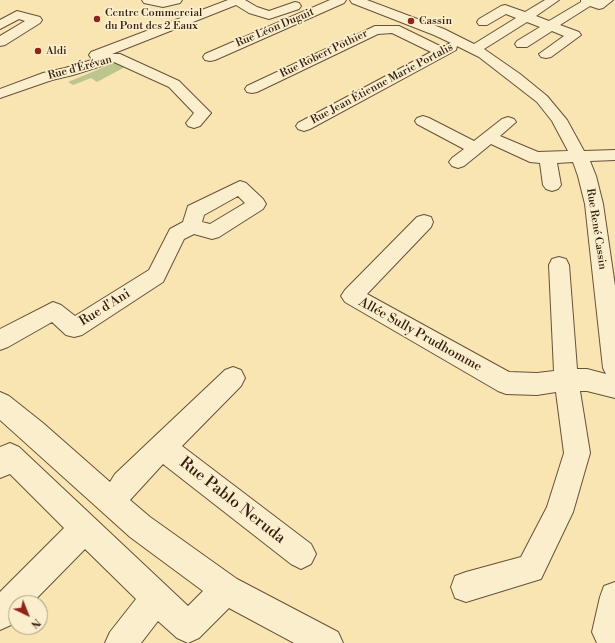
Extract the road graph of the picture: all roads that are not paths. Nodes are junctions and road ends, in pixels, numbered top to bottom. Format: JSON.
{"nodes":[{"id":1,"x":148,"y":0,"type":"edge"},
{"id":2,"x":176,"y":0,"type":"edge"},
{"id":3,"x":238,"y":0,"type":"edge"},
{"id":4,"x":309,"y":0,"type":"edge"},
{"id":5,"x":340,"y":0,"type":"edge"},
{"id":6,"x":356,"y":0,"type":"edge"},
{"id":7,"x":553,"y":0,"type":"edge"},
{"id":8,"x":607,"y":0,"type":"edge"},
{"id":9,"x":587,"y":1,"type":"edge"},
{"id":10,"x":4,"y":8,"type":"dead end"},
{"id":11,"x":17,"y":15,"type":"junction"},
{"id":12,"x":526,"y":17,"type":"junction"},
{"id":13,"x":483,"y":22,"type":"dead end"},
{"id":14,"x":0,"y":25,"type":"edge"},
{"id":15,"x":551,"y":26,"type":"junction"},
{"id":16,"x":5,"y":38,"type":"edge"},
{"id":17,"x":522,"y":44,"type":"dead end"},
{"id":18,"x":468,"y":45,"type":"junction"},
{"id":19,"x":442,"y":52,"type":"junction"},
{"id":20,"x":546,"y":54,"type":"dead end"},
{"id":21,"x":210,"y":56,"type":"dead end"},
{"id":22,"x":48,"y":76,"type":"junction"},
{"id":23,"x":252,"y":89,"type":"dead end"},
{"id":24,"x":0,"y":94,"type":"edge"},
{"id":25,"x":423,"y":121,"type":"dead end"},
{"id":26,"x":508,"y":122,"type":"dead end"},
{"id":27,"x":194,"y":123,"type":"dead end"},
{"id":28,"x":304,"y":126,"type":"dead end"},
{"id":29,"x":489,"y":137,"type":"junction"},
{"id":30,"x":475,"y":148,"type":"junction"},
{"id":31,"x":615,"y":155,"type":"edge"},
{"id":32,"x":579,"y":156,"type":"junction"},
{"id":33,"x":547,"y":157,"type":"junction"},
{"id":34,"x":458,"y":162,"type":"dead end"},
{"id":35,"x":552,"y":185,"type":"dead end"},
{"id":36,"x":424,"y":222,"type":"dead end"},
{"id":37,"x":192,"y":226,"type":"dead end"},
{"id":38,"x":559,"y":265,"type":"dead end"},
{"id":39,"x":0,"y":340,"type":"edge"},
{"id":40,"x":615,"y":368,"type":"edge"},
{"id":41,"x":233,"y":378,"type":"dead end"},
{"id":42,"x":566,"y":380,"type":"junction"},
{"id":43,"x":615,"y":386,"type":"edge"},
{"id":44,"x":0,"y":404,"type":"edge"},
{"id":45,"x":162,"y":447,"type":"junction"},
{"id":46,"x":0,"y":465,"type":"edge"},
{"id":47,"x":112,"y":502,"type":"junction"},
{"id":48,"x":84,"y":529,"type":"junction"},
{"id":49,"x":301,"y":554,"type":"dead end"},
{"id":50,"x":466,"y":588,"type":"dead end"},
{"id":51,"x":226,"y":590,"type":"junction"},
{"id":52,"x":615,"y":597,"type":"edge"},
{"id":53,"x":156,"y":598,"type":"junction"},
{"id":54,"x":0,"y":614,"type":"edge"},
{"id":55,"x":606,"y":633,"type":"edge"},
{"id":56,"x":121,"y":643,"type":"edge"},
{"id":57,"x":327,"y":643,"type":"edge"}],
"edges":[{"from":1,"to":2,"type":"street"},
{"from":3,"to":4,"type":"street"},
{"from":3,"to":22,"type":"street"},
{"from":5,"to":21,"type":"street","name":"Rue Léon Duguit"},
{"from":6,"to":18,"type":"street","name":"Rue René Cassin"},
{"from":7,"to":12,"type":"street","name":"Rue Jean Étienne Marie Portalis"},
{"from":8,"to":9,"type":"street"},
{"from":9,"to":15,"type":"street"},
{"from":10,"to":11,"type":"street"},
{"from":11,"to":14,"type":"street"},
{"from":11,"to":16,"type":"street"},
{"from":12,"to":13,"type":"street"},
{"from":12,"to":15,"type":"street"},
{"from":12,"to":18,"type":"street","name":"Rue Jean Étienne Marie Portalis"},
{"from":14,"to":16,"type":"street"},
{"from":15,"to":17,"type":"street"},
{"from":15,"to":20,"type":"street"},
{"from":18,"to":19,"type":"street","name":"Rue Jean Étienne Marie Portalis"},
{"from":18,"to":32,"type":"street","name":"Rue René Cassin"},
{"from":19,"to":23,"type":"street","name":"Rue Robert Pothier"},
{"from":19,"to":28,"type":"street","name":"Rue Jean Étienne Marie Portalis"},
{"from":22,"to":24,"type":"street","name":"Rue d'Érévan"},
{"from":22,"to":27,"type":"street","name":"Rue d'Érévan"},
{"from":25,"to":30,"type":"street"},
{"from":26,"to":29,"type":"street"},
{"from":29,"to":30,"type":"street"},
{"from":29,"to":33,"type":"street"},
{"from":30,"to":34,"type":"street"},
{"from":31,"to":32,"type":"street"},
{"from":32,"to":33,"type":"street"},
{"from":32,"to":40,"type":"street","name":"Rue René Cassin"},
{"from":33,"to":35,"type":"street"},
{"from":36,"to":42,"type":"street","name":"Allée Sully Prudhomme"},
{"from":37,"to":39,"type":"street","name":"Rue d'Ani"},
{"from":38,"to":42,"type":"street"},
{"from":41,"to":45,"type":"street"},
{"from":42,"to":43,"type":"street","name":"Allée Sully Prudhomme"},
{"from":42,"to":50,"type":"street"},
{"from":44,"to":47,"type":"street"},
{"from":45,"to":47,"type":"street"},
{"from":45,"to":49,"type":"street","name":"Rue Pablo Neruda"},
{"from":46,"to":48,"type":"street"},
{"from":47,"to":51,"type":"street"},
{"from":48,"to":53,"type":"street"},
{"from":48,"to":54,"type":"street"},
{"from":51,"to":53,"type":"street"},
{"from":51,"to":57,"type":"street"},
{"from":52,"to":55,"type":"street"},
{"from":53,"to":56,"type":"street"}]}
